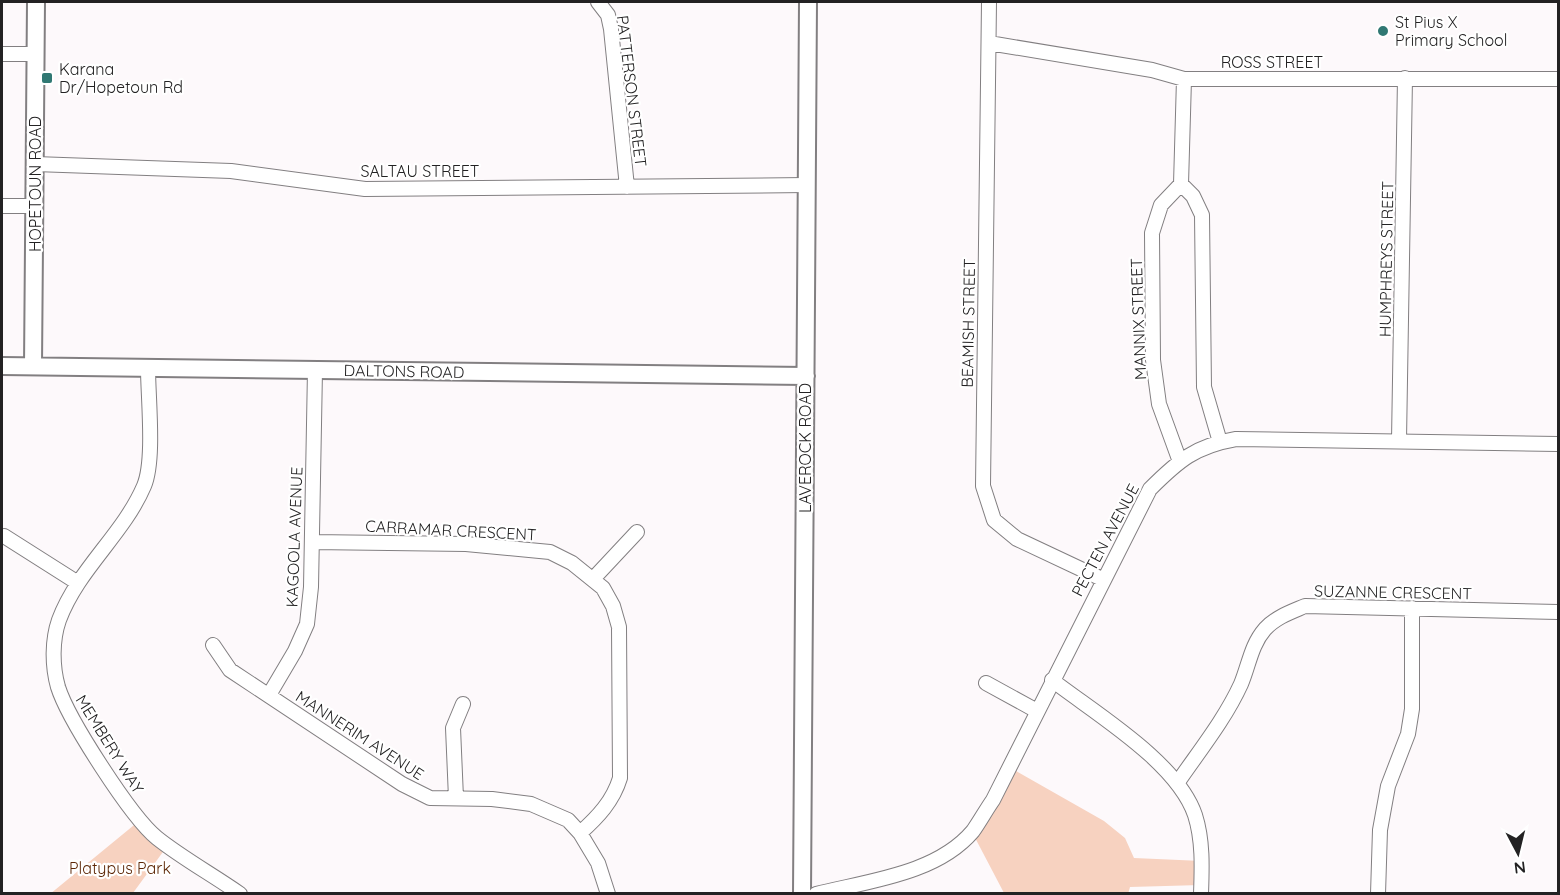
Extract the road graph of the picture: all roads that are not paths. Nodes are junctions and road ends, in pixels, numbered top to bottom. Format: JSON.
{"nodes":[{"id":1,"x":36,"y":2,"type":"edge"},
{"id":2,"x":598,"y":2,"type":"edge"},
{"id":3,"x":808,"y":2,"type":"edge"},
{"id":4,"x":989,"y":2,"type":"edge"},
{"id":5,"x":989,"y":43,"type":"junction"},
{"id":6,"x":2,"y":54,"type":"edge"},
{"id":7,"x":36,"y":54,"type":"junction"},
{"id":8,"x":1405,"y":78,"type":"junction"},
{"id":9,"x":1184,"y":79,"type":"junction"},
{"id":10,"x":1558,"y":79,"type":"edge"},
{"id":11,"x":35,"y":164,"type":"junction"},
{"id":12,"x":1181,"y":183,"type":"junction"},
{"id":13,"x":807,"y":185,"type":"junction"},
{"id":14,"x":627,"y":187,"type":"junction"},
{"id":15,"x":2,"y":206,"type":"edge"},
{"id":16,"x":34,"y":206,"type":"junction"},
{"id":17,"x":2,"y":366,"type":"edge"},
{"id":18,"x":33,"y":366,"type":"junction"},
{"id":19,"x":148,"y":368,"type":"junction"},
{"id":20,"x":315,"y":370,"type":"junction"},
{"id":21,"x":806,"y":376,"type":"junction"},
{"id":22,"x":1399,"y":440,"type":"junction"},
{"id":23,"x":1220,"y":442,"type":"junction"},
{"id":24,"x":1558,"y":444,"type":"edge"},
{"id":25,"x":1179,"y":459,"type":"junction"},
{"id":26,"x":637,"y":532,"type":"dead end"},
{"id":27,"x":4,"y":536,"type":"dead end"},
{"id":28,"x":312,"y":542,"type":"junction"},
{"id":29,"x":593,"y":579,"type":"junction"},
{"id":30,"x":1102,"y":579,"type":"junction"},
{"id":31,"x":78,"y":583,"type":"junction"},
{"id":32,"x":1412,"y":608,"type":"junction"},
{"id":33,"x":1558,"y":612,"type":"edge"},
{"id":34,"x":213,"y":645,"type":"dead end"},
{"id":35,"x":1052,"y":680,"type":"junction"},
{"id":36,"x":986,"y":683,"type":"dead end"},
{"id":37,"x":269,"y":695,"type":"junction"},
{"id":38,"x":463,"y":704,"type":"dead end"},
{"id":39,"x":1036,"y":711,"type":"junction"},
{"id":40,"x":1178,"y":782,"type":"junction"},
{"id":41,"x":456,"y":798,"type":"junction"},
{"id":42,"x":580,"y":833,"type":"junction"},
{"id":43,"x":240,"y":894,"type":"edge"},
{"id":44,"x":608,"y":894,"type":"edge"},
{"id":45,"x":802,"y":894,"type":"edge"},
{"id":46,"x":816,"y":894,"type":"edge"},
{"id":47,"x":1201,"y":894,"type":"edge"},
{"id":48,"x":1378,"y":894,"type":"edge"}],
"edges":[{"from":1,"to":7,"type":"street","name":"HOPETOUN ROAD"},
{"from":2,"to":14,"type":"street","name":"PATTERSON STREET"},
{"from":3,"to":13,"type":"street","name":"LAVEROCK ROAD"},
{"from":4,"to":5,"type":"street","name":"BEAMISH STREET"},
{"from":5,"to":9,"type":"street","name":"ROSS STREET"},
{"from":5,"to":30,"type":"street","name":"BEAMISH STREET"},
{"from":6,"to":7,"type":"street"},
{"from":7,"to":11,"type":"street","name":"HOPETOUN ROAD"},
{"from":8,"to":9,"type":"street","name":"ROSS STREET"},
{"from":8,"to":10,"type":"street","name":"ROSS STREET"},
{"from":8,"to":22,"type":"street","name":"HUMPHREYS STREET"},
{"from":9,"to":12,"type":"street"},
{"from":11,"to":14,"type":"street","name":"SALTAU STREET"},
{"from":11,"to":16,"type":"street","name":"HOPETOUN ROAD"},
{"from":12,"to":23,"type":"street"},
{"from":12,"to":25,"type":"street","name":"MANNIX STREET"},
{"from":13,"to":14,"type":"street","name":"SALTAU STREET"},
{"from":13,"to":21,"type":"street","name":"LAVEROCK ROAD"},
{"from":15,"to":16,"type":"street"},
{"from":16,"to":18,"type":"street","name":"HOPETOUN ROAD"},
{"from":17,"to":18,"type":"street","name":"DALTONS ROAD"},
{"from":18,"to":19,"type":"street","name":"DALTONS ROAD"},
{"from":19,"to":20,"type":"street","name":"DALTONS ROAD"},
{"from":19,"to":31,"type":"street","name":"MEMBERY WAY"},
{"from":20,"to":21,"type":"street","name":"DALTONS ROAD"},
{"from":20,"to":28,"type":"street","name":"KAGOOLA AVENUE"},
{"from":21,"to":45,"type":"street","name":"LAVEROCK ROAD"},
{"from":22,"to":23,"type":"street","name":"PECTEN AVENUE"},
{"from":22,"to":24,"type":"street","name":"PECTEN AVENUE"},
{"from":23,"to":25,"type":"street","name":"PECTEN AVENUE"},
{"from":25,"to":30,"type":"street","name":"PECTEN AVENUE"},
{"from":26,"to":29,"type":"street"},
{"from":27,"to":31,"type":"street"},
{"from":28,"to":29,"type":"street","name":"CARRAMAR CRESCENT"},
{"from":28,"to":37,"type":"street","name":"KAGOOLA AVENUE"},
{"from":29,"to":42,"type":"street","name":"CARRAMAR CRESCENT"},
{"from":30,"to":35,"type":"street","name":"PECTEN AVENUE"},
{"from":31,"to":43,"type":"street","name":"MEMBERY WAY"},
{"from":32,"to":33,"type":"street","name":"SUZANNE CRESCENT"},
{"from":32,"to":40,"type":"street","name":"SUZANNE CRESCENT"},
{"from":32,"to":48,"type":"street"},
{"from":34,"to":37,"type":"street","name":"MANNERIM AVENUE"},
{"from":35,"to":39,"type":"street","name":"PECTEN AVENUE"},
{"from":35,"to":40,"type":"street"},
{"from":36,"to":39,"type":"street"},
{"from":37,"to":41,"type":"street","name":"MANNERIM AVENUE"},
{"from":38,"to":41,"type":"street"},
{"from":39,"to":46,"type":"street","name":"PECTEN AVENUE"},
{"from":40,"to":47,"type":"street"},
{"from":41,"to":42,"type":"street","name":"MANNERIM AVENUE"},
{"from":42,"to":44,"type":"street","name":"MANNERIM AVENUE"}]}
